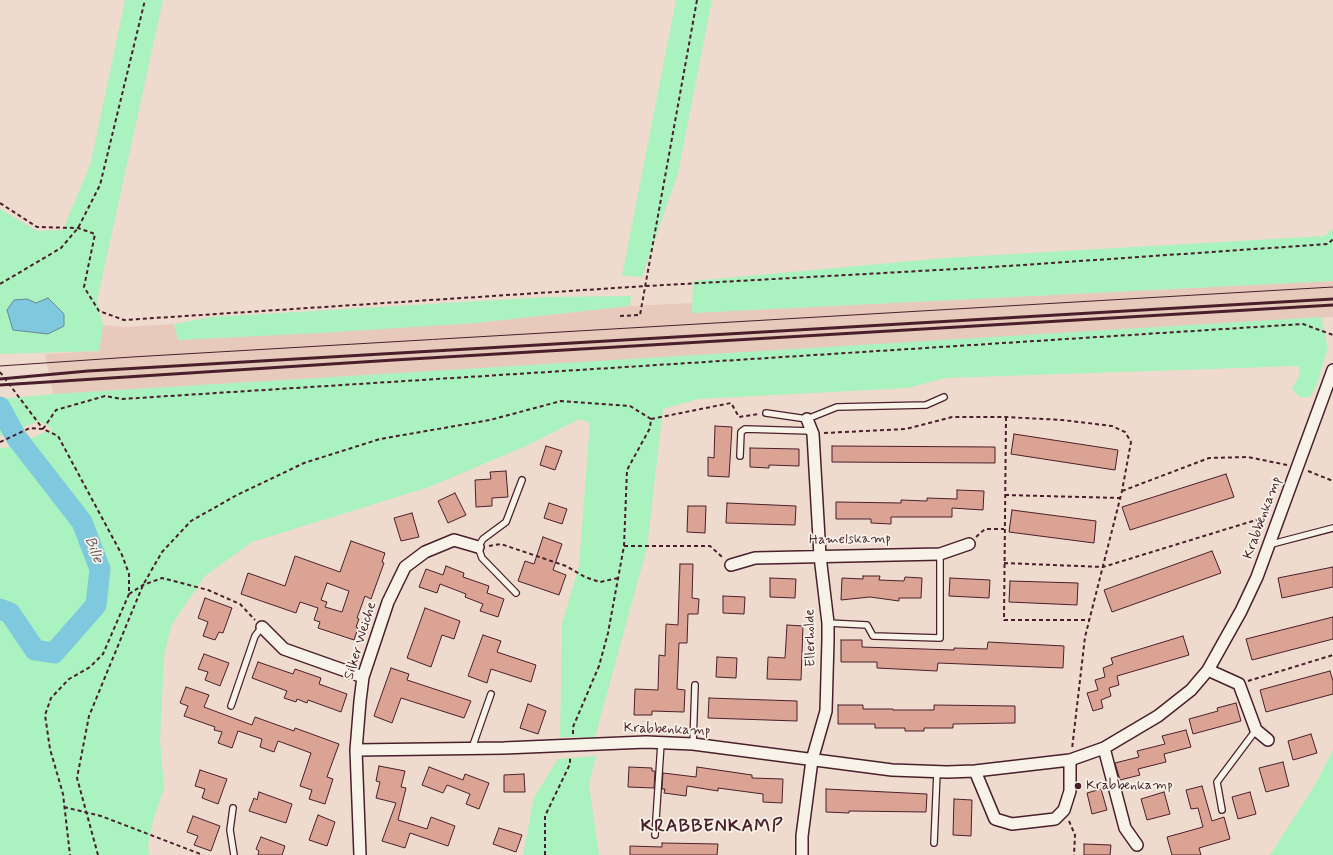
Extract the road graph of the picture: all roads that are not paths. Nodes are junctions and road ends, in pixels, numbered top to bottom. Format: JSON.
{"nodes":[{"id":1,"x":1333,"y":370,"type":"edge"},
{"id":2,"x":944,"y":396,"type":"dead end"},
{"id":3,"x":766,"y":413,"type":"road end"},
{"id":4,"x":807,"y":418,"type":"junction"},
{"id":5,"x":812,"y":432,"type":"junction"},
{"id":6,"x":740,"y":456,"type":"dead end"},
{"id":7,"x":522,"y":480,"type":"dead end"},
{"id":8,"x":1333,"y":528,"type":"edge"},
{"id":9,"x":969,"y":544,"type":"road end"},
{"id":10,"x":1268,"y":545,"type":"junction"},
{"id":11,"x":478,"y":547,"type":"junction"},
{"id":12,"x":940,"y":554,"type":"junction"},
{"id":13,"x":820,"y":556,"type":"junction"},
{"id":14,"x":731,"y":565,"type":"road end"},
{"id":15,"x":516,"y":594,"type":"dead end"},
{"id":16,"x":828,"y":623,"type":"junction"},
{"id":17,"x":262,"y":627,"type":"joint"},
{"id":18,"x":1208,"y":670,"type":"junction"},
{"id":19,"x":363,"y":677,"type":"junction"},
{"id":20,"x":695,"y":685,"type":"dead end"},
{"id":21,"x":491,"y":694,"type":"dead end"},
{"id":22,"x":231,"y":706,"type":"dead end"},
{"id":23,"x":1256,"y":730,"type":"junction"},
{"id":24,"x":1268,"y":740,"type":"dead end"},
{"id":25,"x":661,"y":743,"type":"junction"},
{"id":26,"x":693,"y":744,"type":"junction"},
{"id":27,"x":1104,"y":748,"type":"junction"},
{"id":28,"x":472,"y":749,"type":"junction"},
{"id":29,"x":356,"y":750,"type":"junction"},
{"id":30,"x":812,"y":760,"type":"junction"},
{"id":31,"x":1070,"y":760,"type":"junction"},
{"id":32,"x":975,"y":771,"type":"junction"},
{"id":33,"x":937,"y":772,"type":"junction"},
{"id":34,"x":233,"y":808,"type":"dead end"},
{"id":35,"x":1222,"y":810,"type":"dead end"},
{"id":36,"x":655,"y":835,"type":"dead end"},
{"id":37,"x":934,"y":843,"type":"dead end"},
{"id":38,"x":1137,"y":845,"type":"dead end"},
{"id":39,"x":234,"y":855,"type":"edge"},
{"id":40,"x":360,"y":855,"type":"edge"},
{"id":41,"x":802,"y":855,"type":"edge"}],
"edges":[{"from":1,"to":10,"type":"street","name":"Krabbenkamp"},
{"from":2,"to":4,"type":"lane"},
{"from":3,"to":4,"type":"lane"},
{"from":4,"to":5,"type":"street","name":"Ellerholde"},
{"from":5,"to":6,"type":"lane"},
{"from":5,"to":13,"type":"street","name":"Ellerholde"},
{"from":7,"to":11,"type":"lane"},
{"from":8,"to":10,"type":"lane"},
{"from":9,"to":12,"type":"street","name":"Hamelskamp"},
{"from":10,"to":18,"type":"street","name":"Krabbenkamp"},
{"from":11,"to":15,"type":"lane"},
{"from":11,"to":19,"type":"street","name":"Silker Weiche"},
{"from":12,"to":13,"type":"street","name":"Hamelskamp"},
{"from":12,"to":16,"type":"lane"},
{"from":13,"to":14,"type":"street","name":"Hamelskamp"},
{"from":13,"to":16,"type":"street","name":"Ellerholde"},
{"from":16,"to":30,"type":"street","name":"Ellerholde"},
{"from":17,"to":19,"type":"street"},
{"from":17,"to":22,"type":"lane"},
{"from":18,"to":23,"type":"street"},
{"from":18,"to":27,"type":"street","name":"Krabbenkamp"},
{"from":19,"to":29,"type":"street","name":"Silker Weiche"},
{"from":20,"to":26,"type":"lane"},
{"from":21,"to":28,"type":"lane"},
{"from":23,"to":24,"type":"street"},
{"from":23,"to":35,"type":"lane"},
{"from":25,"to":26,"type":"street","name":"Krabbenkamp"},
{"from":25,"to":28,"type":"street","name":"Krabbenkamp"},
{"from":25,"to":36,"type":"lane"},
{"from":26,"to":30,"type":"street","name":"Krabbenkamp"},
{"from":27,"to":31,"type":"street","name":"Krabbenkamp"},
{"from":27,"to":38,"type":"street"},
{"from":28,"to":29,"type":"street","name":"Krabbenkamp"},
{"from":29,"to":40,"type":"street","name":"Silker Weiche"},
{"from":30,"to":33,"type":"street","name":"Krabbenkamp"},
{"from":30,"to":41,"type":"street","name":"Ellerholde"},
{"from":31,"to":32,"type":"street","name":"Krabbenkamp"},
{"from":31,"to":32,"type":"street"},
{"from":32,"to":33,"type":"street","name":"Krabbenkamp"},
{"from":33,"to":37,"type":"lane"},
{"from":34,"to":39,"type":"lane"}]}
